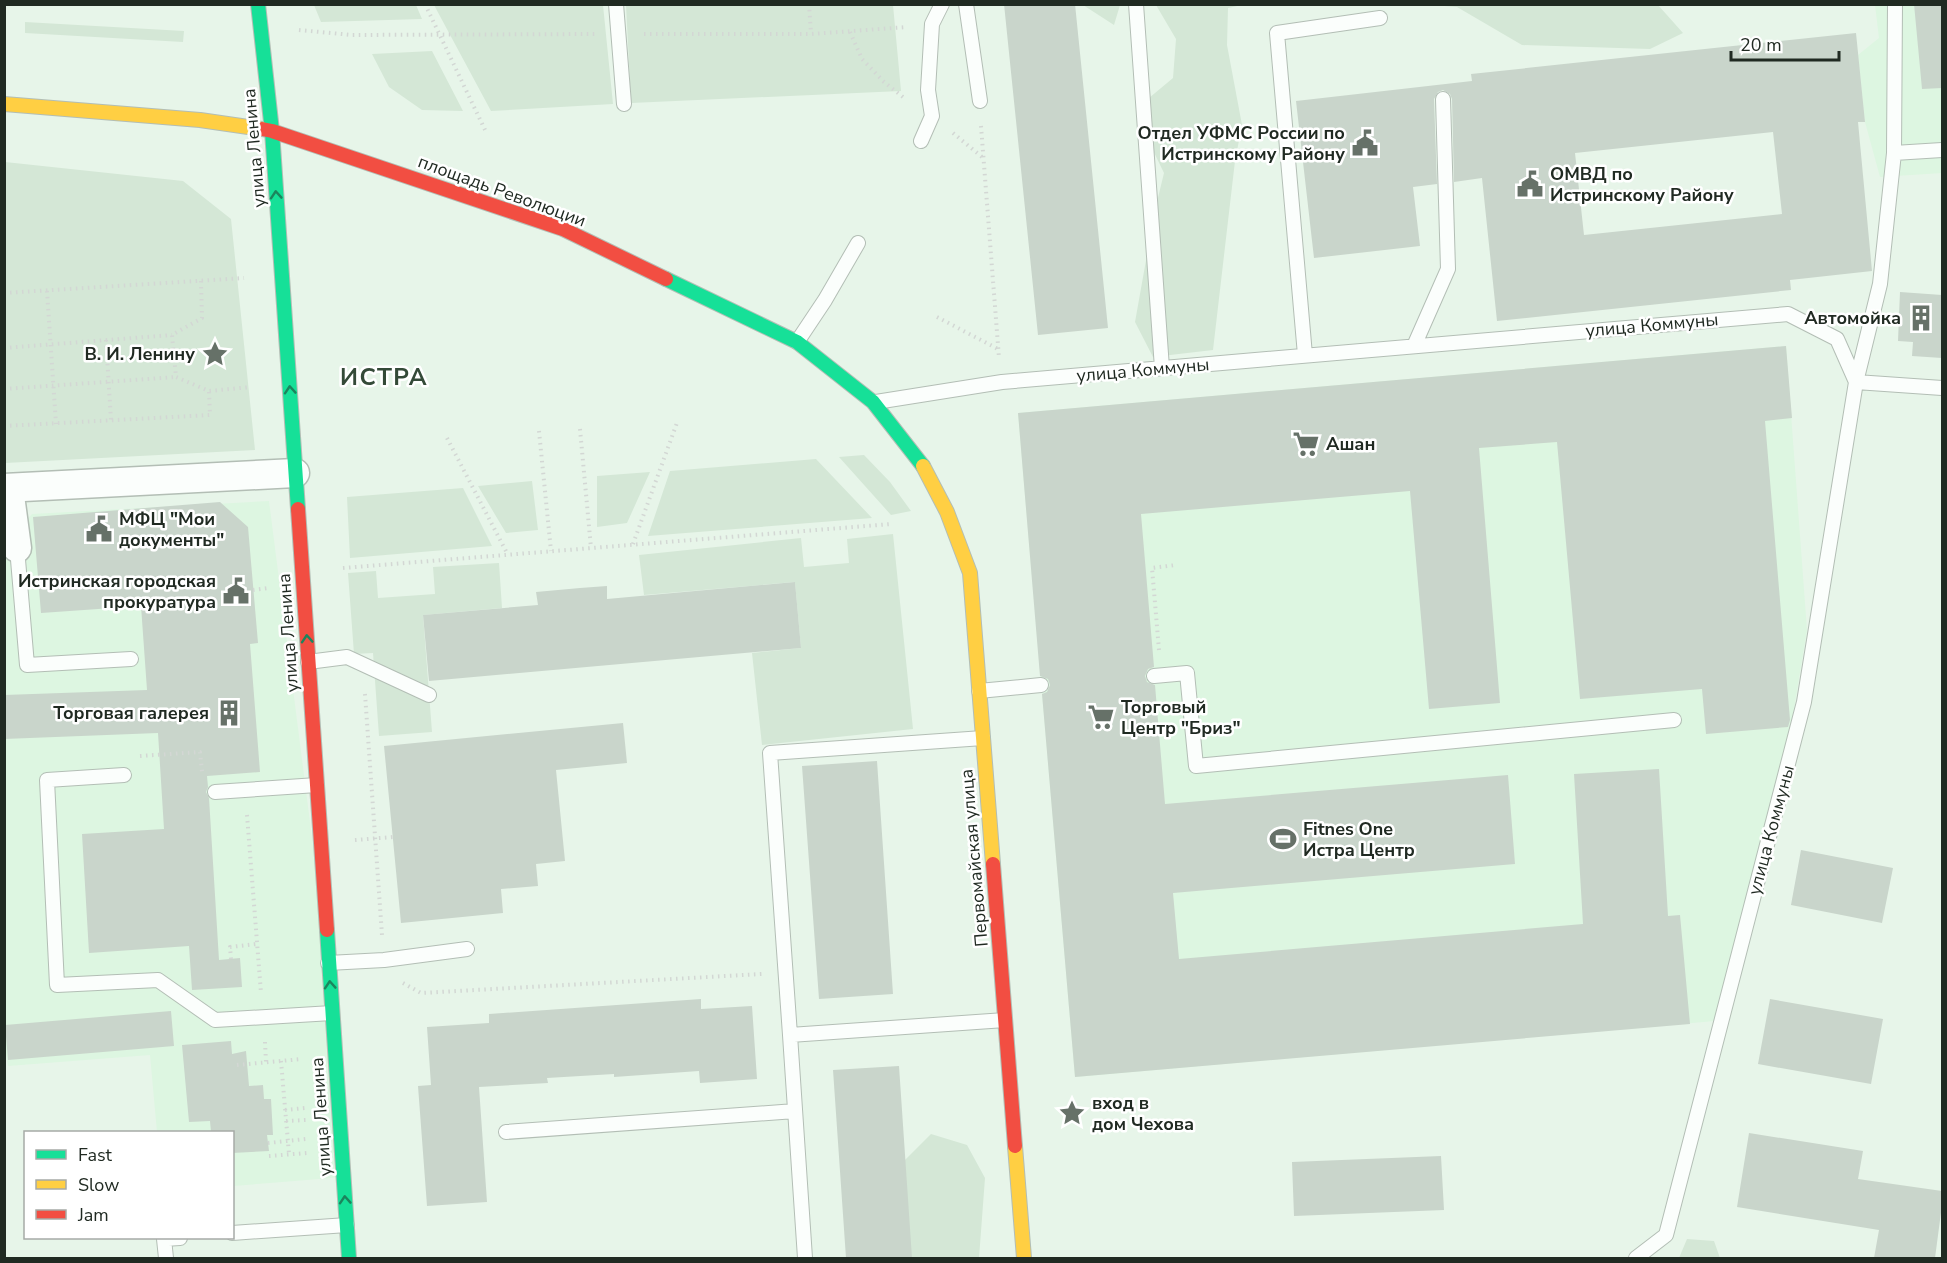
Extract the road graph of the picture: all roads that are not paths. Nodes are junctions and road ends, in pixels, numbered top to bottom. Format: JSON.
{"nodes":[{"id":1,"x":258,"y":4,"type":"edge"},
{"id":2,"x":616,"y":4,"type":"edge"},
{"id":3,"x":942,"y":4,"type":"edge"},
{"id":4,"x":966,"y":4,"type":"edge"},
{"id":5,"x":1136,"y":4,"type":"edge"},
{"id":6,"x":1895,"y":4,"type":"edge"},
{"id":7,"x":1380,"y":18,"type":"dead end"},
{"id":8,"x":1443,"y":99,"type":"dead end"},
{"id":9,"x":980,"y":101,"type":"dead end"},
{"id":10,"x":4,"y":104,"type":"edge"},
{"id":11,"x":624,"y":104,"type":"dead end"},
{"id":12,"x":272,"y":131,"type":"junction"},
{"id":13,"x":921,"y":141,"type":"dead end"},
{"id":14,"x":1942,"y":150,"type":"edge"},
{"id":15,"x":1894,"y":153,"type":"junction"},
{"id":16,"x":858,"y":243,"type":"dead end"},
{"id":17,"x":797,"y":342,"type":"junction"},
{"id":18,"x":1414,"y":346,"type":"junction"},
{"id":19,"x":1305,"y":355,"type":"junction"},
{"id":20,"x":1162,"y":368,"type":"junction"},
{"id":21,"x":1856,"y":382,"type":"junction"},
{"id":22,"x":1942,"y":388,"type":"edge"},
{"id":23,"x":873,"y":402,"type":"junction"},
{"id":24,"x":922,"y":465,"type":"joint"},
{"id":25,"x":295,"y":473,"type":"junction"},
{"id":26,"x":7,"y":488,"type":"edge"},
{"id":27,"x":16,"y":548,"type":"joint"},
{"id":28,"x":131,"y":659,"type":"dead end"},
{"id":29,"x":308,"y":662,"type":"junction"},
{"id":30,"x":1154,"y":676,"type":"dead end"},
{"id":31,"x":1041,"y":685,"type":"dead end"},
{"id":32,"x":979,"y":691,"type":"junction"},
{"id":33,"x":429,"y":695,"type":"dead end"},
{"id":34,"x":1674,"y":720,"type":"dead end"},
{"id":35,"x":983,"y":738,"type":"junction"},
{"id":36,"x":124,"y":775,"type":"road end"},
{"id":37,"x":316,"y":785,"type":"junction"},
{"id":38,"x":215,"y":792,"type":"road end"},
{"id":39,"x":467,"y":949,"type":"dead end"},
{"id":40,"x":328,"y":963,"type":"junction"},
{"id":41,"x":332,"y":1013,"type":"junction"},
{"id":42,"x":1005,"y":1020,"type":"junction"},
{"id":43,"x":790,"y":1035,"type":"junction"},
{"id":44,"x":795,"y":1112,"type":"junction"},
{"id":45,"x":506,"y":1132,"type":"dead end"},
{"id":46,"x":347,"y":1225,"type":"junction"},
{"id":47,"x":234,"y":1233,"type":"edge"},
{"id":48,"x":165,"y":1239,"type":"edge"},
{"id":49,"x":166,"y":1258,"type":"edge"},
{"id":50,"x":349,"y":1258,"type":"edge"},
{"id":51,"x":805,"y":1258,"type":"edge"},
{"id":52,"x":1024,"y":1258,"type":"edge"},
{"id":53,"x":1636,"y":1258,"type":"edge"}],
"edges":[{"from":1,"to":12,"type":"main road","name":"улица Ленина"},
{"from":2,"to":11,"type":"lane"},
{"from":3,"to":13,"type":"lane"},
{"from":4,"to":9,"type":"lane"},
{"from":5,"to":20,"type":"lane"},
{"from":6,"to":15,"type":"lane","name":"улица Коммуны"},
{"from":7,"to":19,"type":"lane"},
{"from":8,"to":18,"type":"lane"},
{"from":10,"to":12,"type":"main road","name":"площадь Революции"},
{"from":12,"to":17,"type":"main road","name":"площадь Революции"},
{"from":25,"to":12,"type":"main road","name":"улица Ленина","one_way":true},
{"from":14,"to":15,"type":"lane"},
{"from":15,"to":21,"type":"lane","name":"улица Коммуны"},
{"from":16,"to":17,"type":"lane"},
{"from":17,"to":23,"type":"main road","name":"площадь Революции"},
{"from":18,"to":19,"type":"lane","name":"улица Коммуны"},
{"from":18,"to":21,"type":"lane","name":"улица Коммуны"},
{"from":19,"to":20,"type":"lane","name":"улица Коммуны"},
{"from":20,"to":23,"type":"lane","name":"улица Коммуны"},
{"from":21,"to":22,"type":"lane"},
{"from":21,"to":53,"type":"lane","name":"улица Коммуны"},
{"from":23,"to":24,"type":"main road","name":"площадь Революции"},
{"from":24,"to":32,"type":"main road","name":"Первомайская улица"},
{"from":25,"to":26,"type":"street"},
{"from":29,"to":25,"type":"main road","name":"улица Ленина","one_way":true},
{"from":26,"to":27,"type":"street"},
{"from":27,"to":28,"type":"lane"},
{"from":29,"to":33,"type":"lane"},
{"from":29,"to":37,"type":"main road","name":"улица Ленина"},
{"from":30,"to":34,"type":"lane"},
{"from":31,"to":32,"type":"lane"},
{"from":32,"to":35,"type":"main road","name":"Первомайская улица"},
{"from":35,"to":42,"type":"main road","name":"Первомайская улица"},
{"from":35,"to":43,"type":"lane"},
{"from":36,"to":41,"type":"lane"},
{"from":37,"to":38,"type":"lane"},
{"from":37,"to":40,"type":"main road","name":"улица Ленина"},
{"from":39,"to":40,"type":"lane"},
{"from":41,"to":40,"type":"main road","name":"улица Ленина","one_way":true},
{"from":46,"to":41,"type":"main road","name":"улица Ленина","one_way":true},
{"from":42,"to":43,"type":"lane"},
{"from":42,"to":52,"type":"main road","name":"Первомайская улица"},
{"from":43,"to":44,"type":"lane"},
{"from":44,"to":45,"type":"lane"},
{"from":44,"to":51,"type":"lane"},
{"from":46,"to":47,"type":"lane"},
{"from":46,"to":50,"type":"main road","name":"улица Ленина"},
{"from":48,"to":49,"type":"lane"}]}
